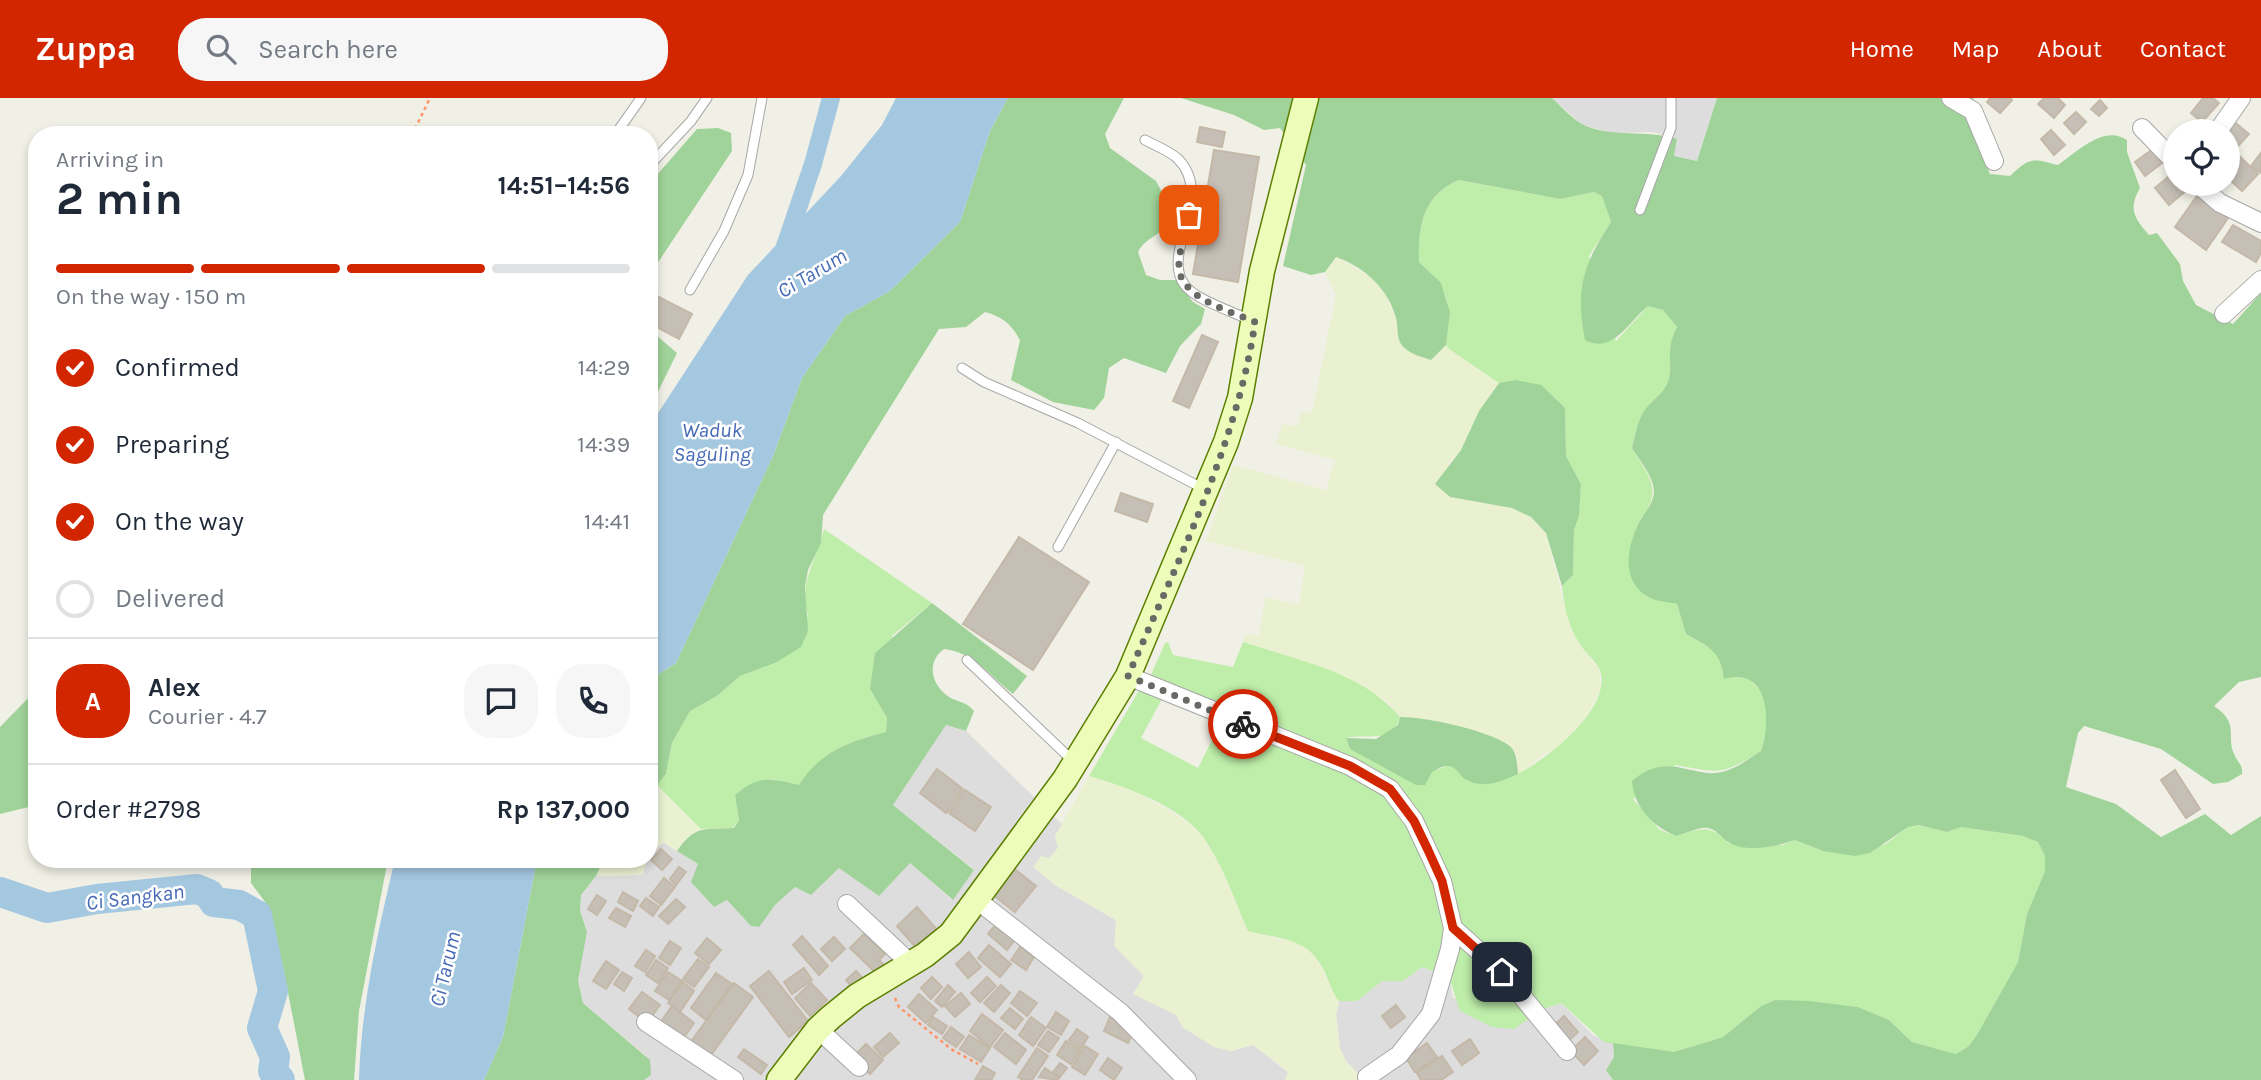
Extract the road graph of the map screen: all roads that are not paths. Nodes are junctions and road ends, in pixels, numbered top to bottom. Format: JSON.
{"nodes":[{"id":1,"x":641,"y":98,"type":"edge"},
{"id":2,"x":707,"y":98,"type":"edge"},
{"id":3,"x":762,"y":98,"type":"edge"},
{"id":4,"x":1306,"y":98,"type":"edge"},
{"id":5,"x":1671,"y":98,"type":"edge"},
{"id":6,"x":1951,"y":98,"type":"edge"},
{"id":7,"x":2241,"y":98,"type":"edge"},
{"id":8,"x":2226,"y":119,"type":"edge"},
{"id":9,"x":621,"y":126,"type":"edge"},
{"id":10,"x":2142,"y":128,"type":"dead end"},
{"id":11,"x":1145,"y":140,"type":"dead end"},
{"id":12,"x":2163,"y":150,"type":"edge"},
{"id":13,"x":658,"y":156,"type":"edge"},
{"id":14,"x":1994,"y":161,"type":"dead end"},
{"id":15,"x":2212,"y":196,"type":"edge"},
{"id":16,"x":1640,"y":210,"type":"dead end"},
{"id":17,"x":2261,"y":223,"type":"edge"},
{"id":18,"x":2261,"y":280,"type":"edge"},
{"id":19,"x":690,"y":290,"type":"dead end"},
{"id":20,"x":2224,"y":314,"type":"dead end"},
{"id":21,"x":1255,"y":322,"type":"junction"},
{"id":22,"x":962,"y":368,"type":"dead end"},
{"id":23,"x":1116,"y":442,"type":"junction"},
{"id":24,"x":1206,"y":490,"type":"junction"},
{"id":25,"x":1058,"y":547,"type":"dead end"},
{"id":26,"x":967,"y":660,"type":"dead end"},
{"id":27,"x":1128,"y":676,"type":"junction"},
{"id":28,"x":1075,"y":763,"type":"junction"},
{"id":29,"x":977,"y":900,"type":"junction"},
{"id":30,"x":847,"y":904,"type":"dead end"},
{"id":31,"x":1453,"y":928,"type":"junction"},
{"id":32,"x":911,"y":964,"type":"junction"},
{"id":33,"x":646,"y":1022,"type":"dead end"},
{"id":34,"x":818,"y":1029,"type":"junction"},
{"id":35,"x":1567,"y":1051,"type":"dead end"},
{"id":36,"x":859,"y":1067,"type":"dead end"},
{"id":37,"x":1367,"y":1077,"type":"dead end"},
{"id":38,"x":734,"y":1080,"type":"edge"},
{"id":39,"x":779,"y":1080,"type":"edge"},
{"id":40,"x":1187,"y":1080,"type":"edge"}],
"edges":[{"from":1,"to":9,"type":"lane"},
{"from":2,"to":13,"type":"lane"},
{"from":3,"to":19,"type":"lane"},
{"from":4,"to":21,"type":"street"},
{"from":5,"to":16,"type":"lane"},
{"from":6,"to":14,"type":"street"},
{"from":7,"to":8,"type":"street"},
{"from":10,"to":12,"type":"street"},
{"from":11,"to":21,"type":"lane"},
{"from":15,"to":17,"type":"street"},
{"from":18,"to":20,"type":"street"},
{"from":21,"to":24,"type":"street"},
{"from":22,"to":23,"type":"lane"},
{"from":23,"to":24,"type":"lane"},
{"from":23,"to":25,"type":"lane"},
{"from":24,"to":27,"type":"street"},
{"from":26,"to":28,"type":"lane"},
{"from":27,"to":28,"type":"street"},
{"from":27,"to":31,"type":"street"},
{"from":28,"to":29,"type":"street"},
{"from":29,"to":32,"type":"street"},
{"from":29,"to":40,"type":"street"},
{"from":30,"to":32,"type":"street"},
{"from":31,"to":35,"type":"street"},
{"from":31,"to":37,"type":"street"},
{"from":32,"to":34,"type":"street"},
{"from":33,"to":38,"type":"street"},
{"from":34,"to":36,"type":"street"},
{"from":34,"to":39,"type":"street"}]}
